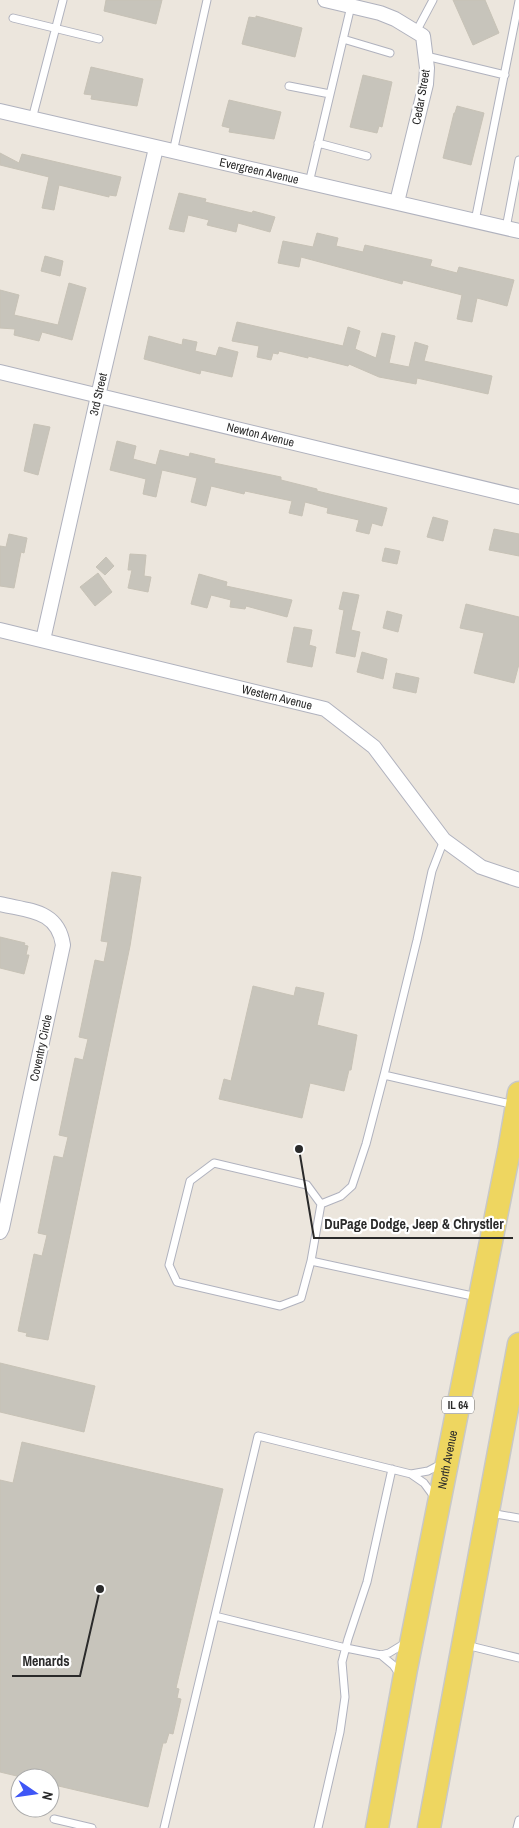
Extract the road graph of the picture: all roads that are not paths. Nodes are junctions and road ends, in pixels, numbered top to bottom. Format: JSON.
{"nodes":[{"id":1,"x":63,"y":0,"type":"edge"},
{"id":2,"x":207,"y":0,"type":"edge"},
{"id":3,"x":325,"y":0,"type":"edge"},
{"id":4,"x":433,"y":0,"type":"edge"},
{"id":5,"x":519,"y":1,"type":"edge"},
{"id":6,"x":351,"y":6,"type":"junction"},
{"id":7,"x":13,"y":18,"type":"dead end"},
{"id":8,"x":56,"y":29,"type":"junction"},
{"id":9,"x":416,"y":32,"type":"junction"},
{"id":10,"x":100,"y":39,"type":"dead end"},
{"id":11,"x":343,"y":39,"type":"junction"},
{"id":12,"x":390,"y":53,"type":"dead end"},
{"id":13,"x":426,"y":56,"type":"junction"},
{"id":14,"x":505,"y":75,"type":"junction"},
{"id":15,"x":289,"y":86,"type":"dead end"},
{"id":16,"x":330,"y":94,"type":"junction"},
{"id":17,"x":0,"y":111,"type":"edge"},
{"id":18,"x":32,"y":119,"type":"junction"},
{"id":19,"x":318,"y":143,"type":"junction"},
{"id":20,"x":156,"y":148,"type":"junction"},
{"id":21,"x":173,"y":152,"type":"junction"},
{"id":22,"x":366,"y":156,"type":"dead end"},
{"id":23,"x":519,"y":160,"type":"edge"},
{"id":24,"x":309,"y":183,"type":"junction"},
{"id":25,"x":397,"y":202,"type":"junction"},
{"id":26,"x":475,"y":221,"type":"junction"},
{"id":27,"x":513,"y":230,"type":"edge"},
{"id":28,"x":0,"y":372,"type":"edge"},
{"id":29,"x":98,"y":396,"type":"junction"},
{"id":30,"x":519,"y":497,"type":"edge"},
{"id":31,"x":0,"y":630,"type":"edge"},
{"id":32,"x":43,"y":640,"type":"junction"},
{"id":33,"x":444,"y":840,"type":"junction"},
{"id":34,"x":519,"y":880,"type":"edge"},
{"id":35,"x":0,"y":904,"type":"edge"},
{"id":36,"x":384,"y":1075,"type":"junction"},
{"id":37,"x":518,"y":1099,"type":"edge"},
{"id":38,"x":321,"y":1204,"type":"junction"},
{"id":39,"x":0,"y":1232,"type":"edge"},
{"id":40,"x":311,"y":1261,"type":"junction"},
{"id":41,"x":479,"y":1297,"type":"junction"},
{"id":42,"x":519,"y":1344,"type":"edge"},
{"id":43,"x":515,"y":1393,"type":"edge"},
{"id":44,"x":448,"y":1460,"type":"junction"},
{"id":45,"x":392,"y":1469,"type":"junction"},
{"id":46,"x":411,"y":1474,"type":"junction"},
{"id":47,"x":439,"y":1504,"type":"junction"},
{"id":48,"x":488,"y":1512,"type":"junction"},
{"id":49,"x":519,"y":1518,"type":"edge"},
{"id":50,"x":215,"y":1616,"type":"junction"},
{"id":51,"x":412,"y":1639,"type":"junction"},
{"id":52,"x":463,"y":1645,"type":"junction"},
{"id":53,"x":346,"y":1648,"type":"junction"},
{"id":54,"x":381,"y":1655,"type":"junction"},
{"id":55,"x":519,"y":1658,"type":"edge"},
{"id":56,"x":404,"y":1682,"type":"junction"},
{"id":57,"x":54,"y":1819,"type":"dead end"},
{"id":58,"x":92,"y":1828,"type":"edge"},
{"id":59,"x":164,"y":1828,"type":"edge"},
{"id":60,"x":318,"y":1828,"type":"edge"},
{"id":61,"x":377,"y":1828,"type":"edge"},
{"id":62,"x":429,"y":1828,"type":"edge"}],
"edges":[{"from":1,"to":8,"type":"lane"},
{"from":2,"to":21,"type":"lane"},
{"from":3,"to":6,"type":"street"},
{"from":4,"to":9,"type":"lane"},
{"from":5,"to":14,"type":"lane"},
{"from":6,"to":9,"type":"street"},
{"from":6,"to":11,"type":"lane"},
{"from":7,"to":8,"type":"lane"},
{"from":8,"to":10,"type":"lane"},
{"from":8,"to":18,"type":"lane"},
{"from":9,"to":13,"type":"street","name":"Cedar Street"},
{"from":11,"to":12,"type":"lane"},
{"from":11,"to":16,"type":"lane"},
{"from":13,"to":14,"type":"lane"},
{"from":13,"to":25,"type":"street","name":"Cedar Street"},
{"from":14,"to":26,"type":"lane"},
{"from":15,"to":16,"type":"lane"},
{"from":16,"to":19,"type":"lane"},
{"from":17,"to":18,"type":"street","name":"Evergreen Avenue"},
{"from":18,"to":20,"type":"street","name":"Evergreen Avenue"},
{"from":19,"to":22,"type":"lane"},
{"from":19,"to":24,"type":"lane"},
{"from":20,"to":21,"type":"street","name":"Evergreen Avenue"},
{"from":20,"to":29,"type":"street","name":"3rd Street"},
{"from":21,"to":24,"type":"street","name":"Evergreen Avenue"},
{"from":23,"to":27,"type":"lane"},
{"from":24,"to":25,"type":"street","name":"Evergreen Avenue"},
{"from":25,"to":26,"type":"street","name":"Evergreen Avenue"},
{"from":26,"to":27,"type":"street","name":"Evergreen Avenue"},
{"from":28,"to":29,"type":"street","name":"Newton Avenue"},
{"from":29,"to":30,"type":"street","name":"Newton Avenue"},
{"from":29,"to":32,"type":"street","name":"3rd Street"},
{"from":31,"to":32,"type":"street","name":"Western Avenue"},
{"from":32,"to":33,"type":"street","name":"Western Avenue"},
{"from":33,"to":34,"type":"street","name":"Western Avenue"},
{"from":33,"to":36,"type":"lane"},
{"from":35,"to":39,"type":"street","name":"Coventry Circle"},
{"from":36,"to":37,"type":"lane"},
{"from":36,"to":38,"type":"lane"},
{"from":37,"to":41,"type":"main road","name":"North Avenue","number":"IL 64"},
{"from":38,"to":40,"type":"lane"},
{"from":38,"to":40,"type":"lane"},
{"from":40,"to":41,"type":"lane"},
{"from":41,"to":44,"type":"main road","name":"North Avenue","number":"IL 64"},
{"from":42,"to":43,"type":"main road"},
{"from":43,"to":48,"type":"main road"},
{"from":44,"to":46,"type":"lane"},
{"from":44,"to":47,"type":"main road","name":"North Avenue","number":"IL 64"},
{"from":45,"to":46,"type":"lane"},
{"from":45,"to":50,"type":"lane"},
{"from":45,"to":53,"type":"lane"},
{"from":46,"to":47,"type":"lane"},
{"from":47,"to":51,"type":"main road","name":"North Avenue","number":"IL 64"},
{"from":48,"to":49,"type":"lane"},
{"from":48,"to":52,"type":"main road"},
{"from":50,"to":53,"type":"lane"},
{"from":50,"to":59,"type":"lane"},
{"from":51,"to":54,"type":"lane"},
{"from":51,"to":56,"type":"main road","name":"North Avenue","number":"IL 64"},
{"from":52,"to":55,"type":"lane"},
{"from":52,"to":62,"type":"main road"},
{"from":53,"to":54,"type":"lane"},
{"from":53,"to":60,"type":"lane"},
{"from":54,"to":56,"type":"lane"},
{"from":56,"to":61,"type":"main road","name":"North Avenue","number":"IL 64"},
{"from":57,"to":58,"type":"lane"}]}
